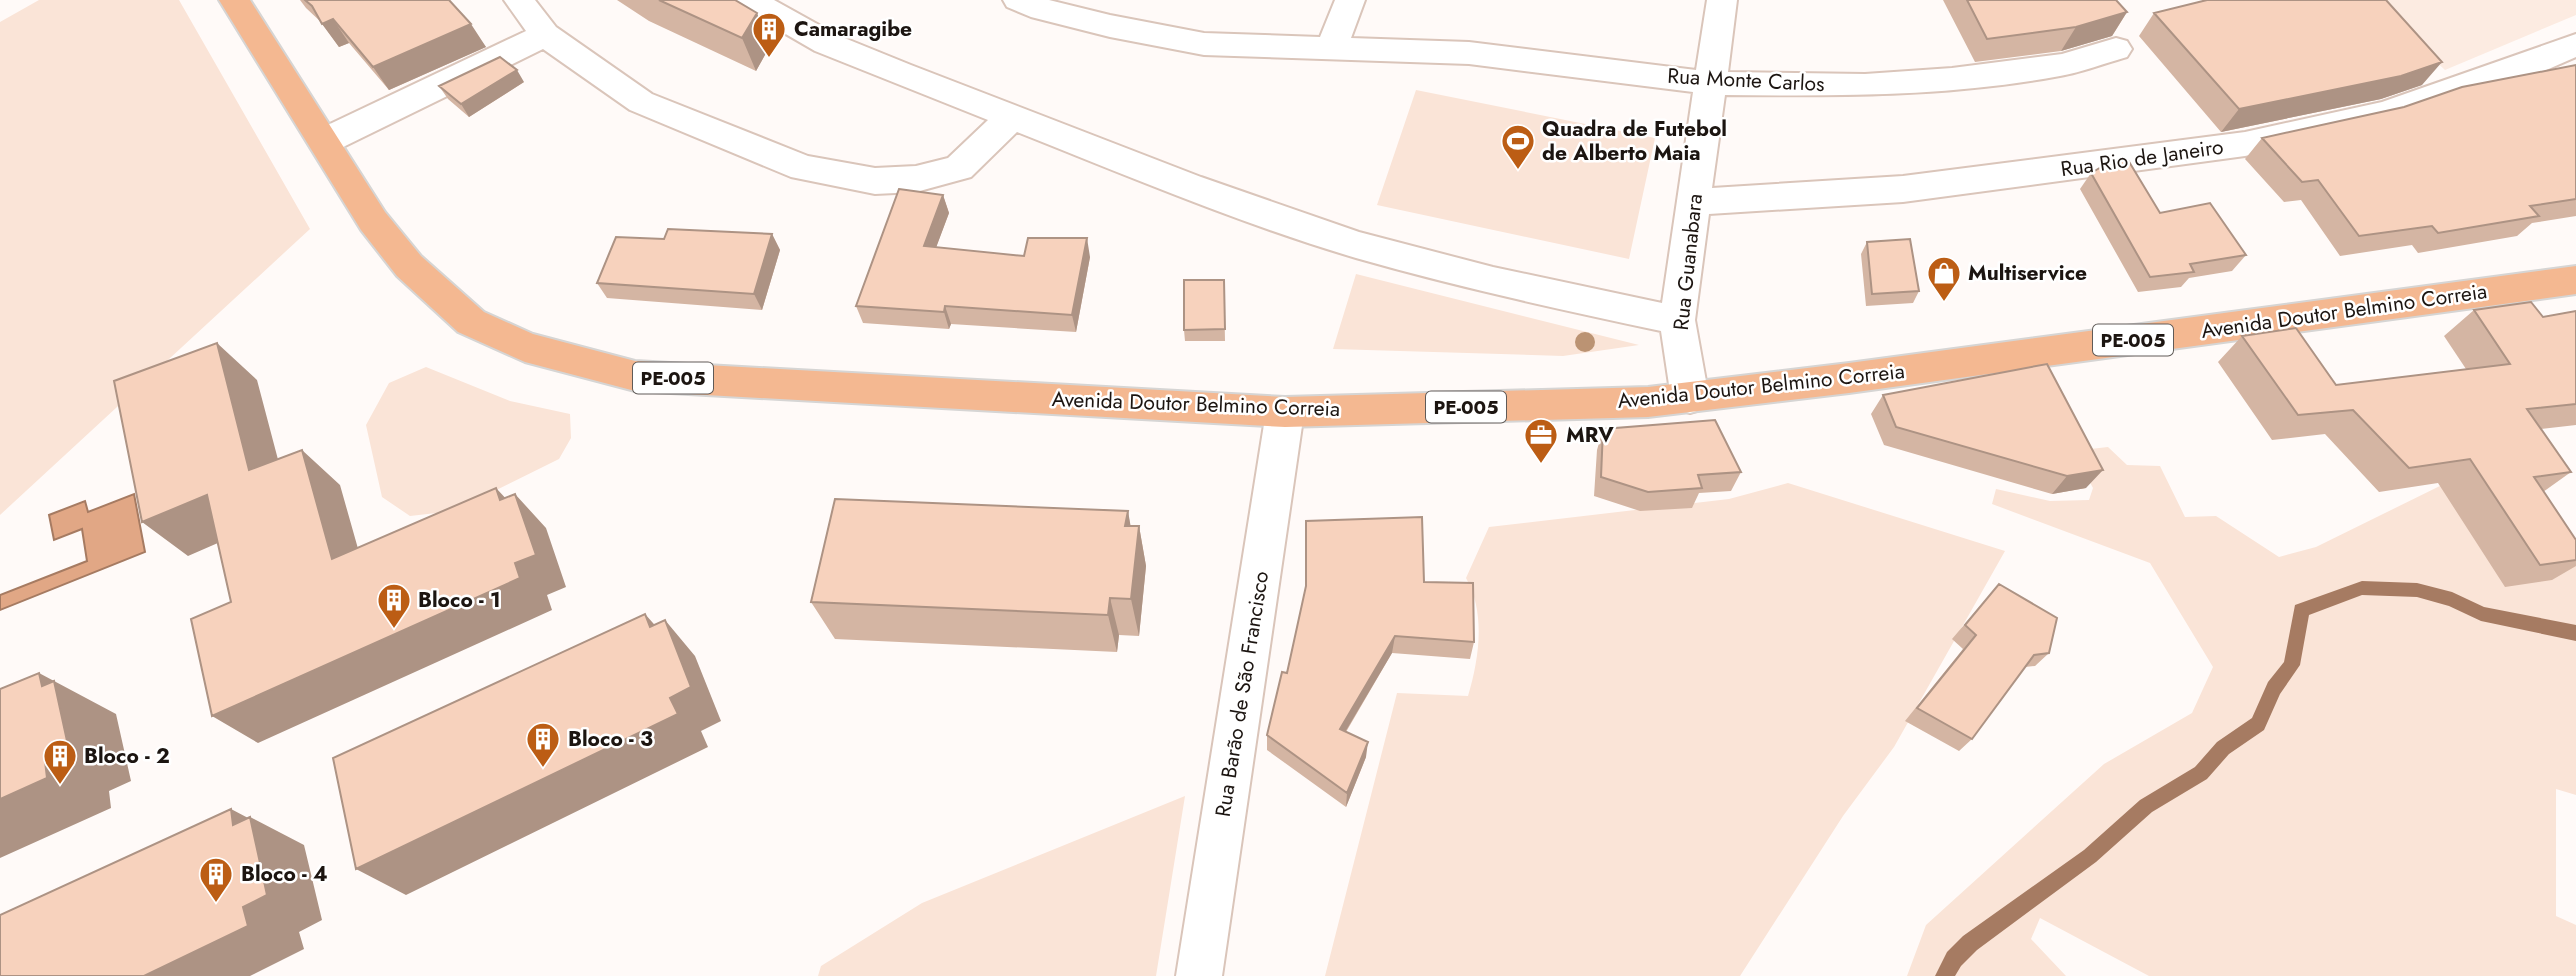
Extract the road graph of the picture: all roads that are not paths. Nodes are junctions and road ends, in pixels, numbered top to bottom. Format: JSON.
{"nodes":[{"id":1,"x":234,"y":0,"type":"edge"},
{"id":2,"x":519,"y":0,"type":"edge"},
{"id":3,"x":750,"y":0,"type":"edge"},
{"id":4,"x":1018,"y":0,"type":"edge"},
{"id":5,"x":1350,"y":0,"type":"edge"},
{"id":6,"x":1722,"y":0,"type":"edge"},
{"id":7,"x":545,"y":35,"type":"junction"},
{"id":8,"x":2576,"y":45,"type":"edge"},
{"id":9,"x":1332,"y":47,"type":"junction"},
{"id":10,"x":2116,"y":49,"type":"dead end"},
{"id":11,"x":1712,"y":83,"type":"junction"},
{"id":12,"x":1011,"y":118,"type":"junction"},
{"id":13,"x":326,"y":141,"type":"junction"},
{"id":14,"x":1694,"y":202,"type":"junction"},
{"id":15,"x":2576,"y":280,"type":"edge"},
{"id":16,"x":1677,"y":320,"type":"junction"},
{"id":17,"x":1690,"y":398,"type":"junction"},
{"id":18,"x":1285,"y":412,"type":"junction"},
{"id":19,"x":1199,"y":976,"type":"edge"}],
"edges":[{"from":1,"to":13,"type":"main road","name":"Avenida Doutor Belmino Correia","number":"PE-005"},
{"from":2,"to":7,"type":"street"},
{"from":3,"to":12,"type":"street"},
{"from":4,"to":9,"type":"street","name":"Rua Monte Carlos"},
{"from":5,"to":9,"type":"street"},
{"from":6,"to":11,"type":"street","name":"Rua Guanabara"},
{"from":7,"to":12,"type":"street"},
{"from":7,"to":13,"type":"street"},
{"from":8,"to":14,"type":"street","name":"Rua Rio de Janeiro"},
{"from":9,"to":11,"type":"street","name":"Rua Monte Carlos"},
{"from":10,"to":11,"type":"street","name":"Rua Monte Carlos"},
{"from":11,"to":14,"type":"street","name":"Rua Guanabara"},
{"from":12,"to":16,"type":"street"},
{"from":13,"to":18,"type":"main road","name":"Avenida Doutor Belmino Correia","number":"PE-005"},
{"from":14,"to":16,"type":"street","name":"Rua Guanabara"},
{"from":15,"to":17,"type":"main road","name":"Avenida Doutor Belmino Correia","number":"PE-005"},
{"from":16,"to":17,"type":"street","name":"Rua Guanabara"},
{"from":17,"to":18,"type":"main road","name":"Avenida Doutor Belmino Correia","number":"PE-005"},
{"from":18,"to":19,"type":"street","name":"Rua Barão de São Francisco"}]}
